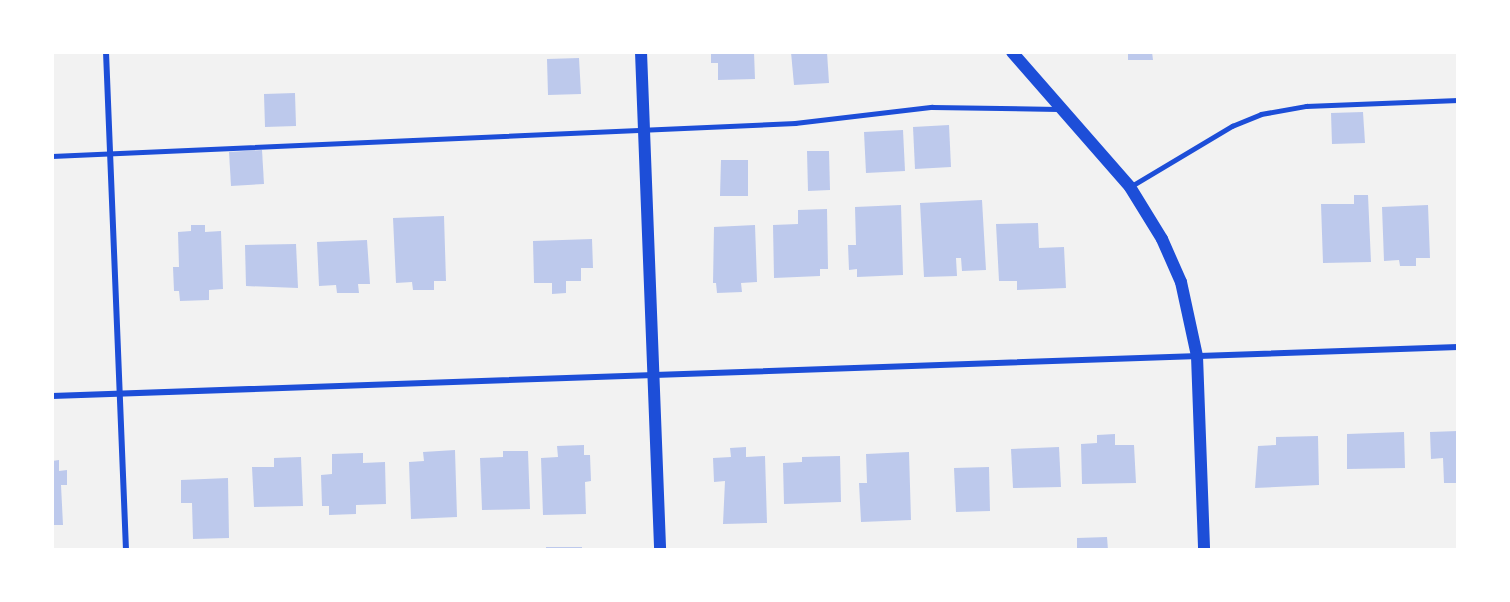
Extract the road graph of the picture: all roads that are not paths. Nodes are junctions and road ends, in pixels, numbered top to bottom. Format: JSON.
{"nodes":[{"id":1,"x":106,"y":52,"type":"edge"},
{"id":2,"x":641,"y":52,"type":"edge"},
{"id":3,"x":1012,"y":52,"type":"edge"},
{"id":4,"x":1458,"y":100,"type":"edge"},
{"id":5,"x":1064,"y":109,"type":"junction"},
{"id":6,"x":644,"y":130,"type":"junction"},
{"id":7,"x":110,"y":155,"type":"junction"},
{"id":8,"x":52,"y":156,"type":"edge"},
{"id":9,"x":1130,"y":187,"type":"junction"},
{"id":10,"x":1458,"y":347,"type":"edge"},
{"id":11,"x":1197,"y":356,"type":"junction"},
{"id":12,"x":653,"y":374,"type":"junction"},
{"id":13,"x":118,"y":393,"type":"junction"},
{"id":14,"x":52,"y":396,"type":"edge"},
{"id":15,"x":126,"y":549,"type":"edge"},
{"id":16,"x":660,"y":549,"type":"edge"},
{"id":17,"x":1204,"y":549,"type":"edge"}],
"edges":[{"from":1,"to":7,"type":"street"},
{"from":2,"to":6,"type":"main road"},
{"from":3,"to":5,"type":"main road"},
{"from":4,"to":9,"type":"lane"},
{"from":5,"to":6,"type":"lane"},
{"from":5,"to":9,"type":"main road"},
{"from":6,"to":7,"type":"lane"},
{"from":6,"to":12,"type":"main road"},
{"from":7,"to":8,"type":"lane"},
{"from":7,"to":13,"type":"street"},
{"from":9,"to":11,"type":"main road"},
{"from":10,"to":11,"type":"street"},
{"from":11,"to":12,"type":"street"},
{"from":11,"to":17,"type":"main road"},
{"from":12,"to":13,"type":"street"},
{"from":12,"to":16,"type":"main road"},
{"from":13,"to":14,"type":"street"},
{"from":13,"to":15,"type":"street"}]}
